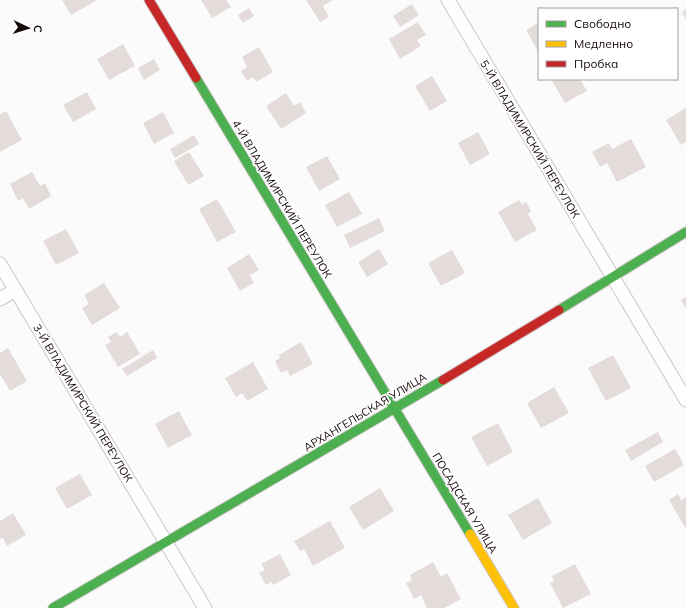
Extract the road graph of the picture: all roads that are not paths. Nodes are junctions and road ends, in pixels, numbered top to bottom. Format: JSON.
{"nodes":[{"id":1,"x":149,"y":0,"type":"edge"},
{"id":2,"x":448,"y":0,"type":"edge"},
{"id":3,"x":686,"y":232,"type":"edge"},
{"id":4,"x":0,"y":264,"type":"edge"},
{"id":5,"x":613,"y":278,"type":"junction"},
{"id":6,"x":15,"y":290,"type":"junction"},
{"id":7,"x":0,"y":299,"type":"edge"},
{"id":8,"x":686,"y":400,"type":"edge"},
{"id":9,"x":395,"y":409,"type":"junction"},
{"id":10,"x":167,"y":542,"type":"junction"},
{"id":11,"x":53,"y":608,"type":"edge"},
{"id":12,"x":205,"y":608,"type":"edge"},
{"id":13,"x":514,"y":608,"type":"edge"}],
"edges":[{"from":1,"to":9,"type":"street","name":"4-Й ВЛАДИМИРСКИЙ ПЕРЕУЛОК"},
{"from":2,"to":5,"type":"street","name":"5-Й ВЛАДИМИРСКИЙ ПЕРЕУЛОК"},
{"from":3,"to":5,"type":"street","name":"АРХАНГЕЛЬСКАЯ УЛИЦА"},
{"from":4,"to":6,"type":"street","name":"3-Й ВЛАДИМИРСКИЙ ПЕРЕУЛОК"},
{"from":5,"to":8,"type":"street","name":"5-Й ВЛАДИМИРСКИЙ ПЕРЕУЛОК"},
{"from":5,"to":9,"type":"street","name":"АРХАНГЕЛЬСКАЯ УЛИЦА"},
{"from":6,"to":7,"type":"street"},
{"from":6,"to":10,"type":"street","name":"3-Й ВЛАДИМИРСКИЙ ПЕРЕУЛОК"},
{"from":9,"to":10,"type":"street","name":"АРХАНГЕЛЬСКАЯ УЛИЦА"},
{"from":9,"to":13,"type":"street","name":"ПОСАДСКАЯ УЛИЦА"},
{"from":10,"to":11,"type":"street","name":"АРХАНГЕЛЬСКАЯ УЛИЦА"},
{"from":10,"to":12,"type":"street","name":"3-Й ВЛАДИМИРСКИЙ ПЕРЕУЛОК"}]}
